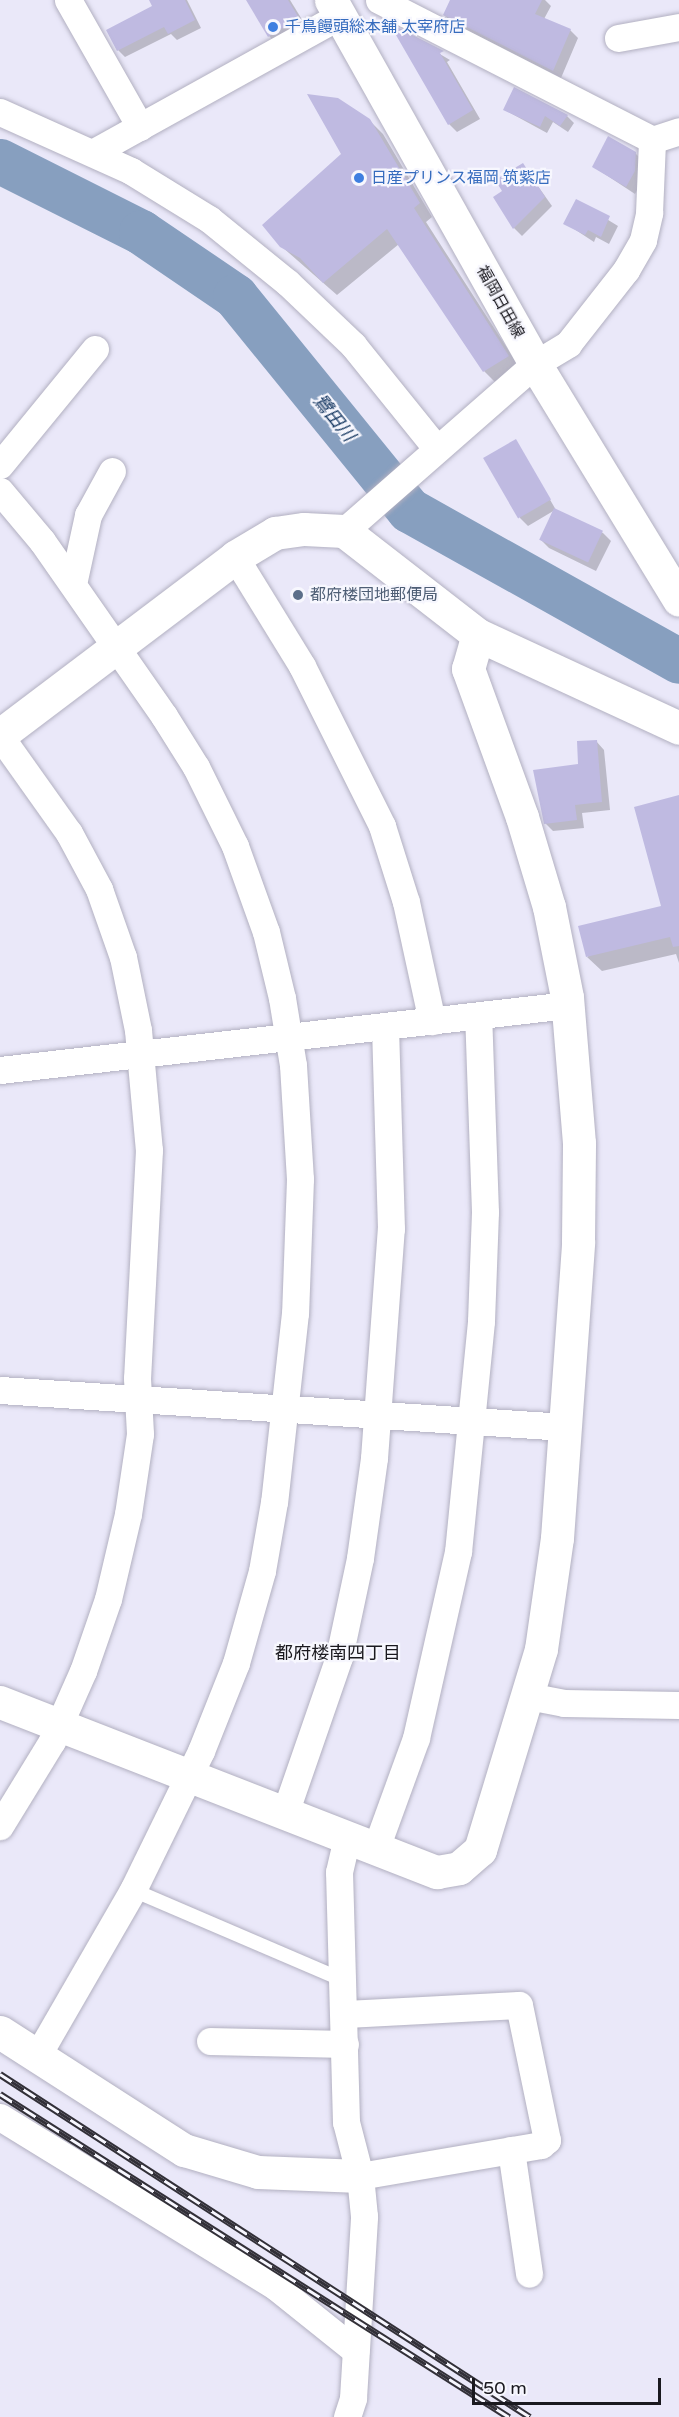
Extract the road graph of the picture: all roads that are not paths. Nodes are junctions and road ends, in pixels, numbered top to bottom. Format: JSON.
{"nodes":[{"id":1,"x":68,"y":0,"type":"edge"},
{"id":2,"x":379,"y":0,"type":"edge"},
{"id":3,"x":335,"y":8,"type":"edge"},
{"id":4,"x":679,"y":27,"type":"edge"},
{"id":5,"x":618,"y":38,"type":"dead end"},
{"id":6,"x":0,"y":112,"type":"edge"},
{"id":7,"x":140,"y":127,"type":"junction"},
{"id":8,"x":679,"y":131,"type":"edge"},
{"id":9,"x":652,"y":140,"type":"junction"},
{"id":10,"x":94,"y":152,"type":"junction"},
{"id":11,"x":95,"y":349,"type":"dead end"},
{"id":12,"x":535,"y":364,"type":"junction"},
{"id":13,"x":429,"y":453,"type":"junction"},
{"id":14,"x":0,"y":465,"type":"edge"},
{"id":15,"x":112,"y":471,"type":"dead end"},
{"id":16,"x":0,"y":491,"type":"edge"},
{"id":17,"x":355,"y":520,"type":"junction"},
{"id":18,"x":235,"y":557,"type":"junction"},
{"id":19,"x":73,"y":584,"type":"junction"},
{"id":20,"x":679,"y":600,"type":"edge"},
{"id":21,"x":478,"y":635,"type":"junction"},
{"id":22,"x":115,"y":647,"type":"junction"},
{"id":23,"x":679,"y":728,"type":"edge"},
{"id":24,"x":0,"y":735,"type":"edge"},
{"id":25,"x":568,"y":1005,"type":"junction"},
{"id":26,"x":478,"y":1016,"type":"junction"},
{"id":27,"x":432,"y":1021,"type":"junction"},
{"id":28,"x":385,"y":1027,"type":"junction"},
{"id":29,"x":289,"y":1038,"type":"junction"},
{"id":30,"x":141,"y":1057,"type":"junction"},
{"id":31,"x":0,"y":1070,"type":"edge"},
{"id":32,"x":0,"y":1390,"type":"edge"},
{"id":33,"x":140,"y":1401,"type":"junction"},
{"id":34,"x":284,"y":1410,"type":"junction"},
{"id":35,"x":377,"y":1416,"type":"junction"},
{"id":36,"x":471,"y":1422,"type":"junction"},
{"id":37,"x":565,"y":1427,"type":"junction"},
{"id":38,"x":528,"y":1696,"type":"junction"},
{"id":39,"x":0,"y":1702,"type":"edge"},
{"id":40,"x":679,"y":1706,"type":"edge"},
{"id":41,"x":58,"y":1726,"type":"junction"},
{"id":42,"x":188,"y":1776,"type":"junction"},
{"id":43,"x":285,"y":1813,"type":"junction"},
{"id":44,"x":0,"y":1826,"type":"edge"},
{"id":45,"x":362,"y":1843,"type":"junction"},
{"id":46,"x":133,"y":1890,"type":"junction"},
{"id":47,"x":344,"y":1981,"type":"junction"},
{"id":48,"x":345,"y":2014,"type":"junction"},
{"id":49,"x":0,"y":2032,"type":"edge"},
{"id":50,"x":210,"y":2041,"type":"dead end"},
{"id":51,"x":345,"y":2044,"type":"junction"},
{"id":52,"x":37,"y":2056,"type":"junction"},
{"id":53,"x":0,"y":2117,"type":"edge"},
{"id":54,"x":511,"y":2150,"type":"junction"},
{"id":55,"x":360,"y":2176,"type":"junction"},
{"id":56,"x":529,"y":2274,"type":"dead end"},
{"id":57,"x":356,"y":2351,"type":"junction"},
{"id":58,"x":347,"y":2417,"type":"edge"}],
"edges":[{"from":1,"to":7,"type":"street"},
{"from":2,"to":9,"type":"street"},
{"from":3,"to":7,"type":"street"},
{"from":3,"to":12,"type":"street","name":"福岡日田線"},
{"from":4,"to":5,"type":"street"},
{"from":6,"to":10,"type":"street"},
{"from":7,"to":10,"type":"street"},
{"from":8,"to":9,"type":"street"},
{"from":9,"to":12,"type":"street"},
{"from":10,"to":13,"type":"street"},
{"from":11,"to":14,"type":"street"},
{"from":12,"to":13,"type":"street"},
{"from":12,"to":20,"type":"street","name":"福岡日田線"},
{"from":13,"to":17,"type":"street"},
{"from":15,"to":19,"type":"street"},
{"from":16,"to":19,"type":"street"},
{"from":17,"to":18,"type":"street"},
{"from":17,"to":21,"type":"street"},
{"from":18,"to":22,"type":"street"},
{"from":18,"to":27,"type":"street"},
{"from":19,"to":22,"type":"street"},
{"from":21,"to":23,"type":"street"},
{"from":21,"to":25,"type":"street"},
{"from":22,"to":24,"type":"street"},
{"from":22,"to":29,"type":"street"},
{"from":24,"to":30,"type":"street"},
{"from":25,"to":26,"type":"street"},
{"from":25,"to":37,"type":"street"},
{"from":26,"to":27,"type":"street"},
{"from":26,"to":36,"type":"street"},
{"from":27,"to":28,"type":"street"},
{"from":28,"to":29,"type":"street"},
{"from":28,"to":35,"type":"street"},
{"from":29,"to":30,"type":"street"},
{"from":29,"to":34,"type":"street"},
{"from":30,"to":31,"type":"street"},
{"from":30,"to":33,"type":"street"},
{"from":32,"to":33,"type":"street"},
{"from":33,"to":34,"type":"street"},
{"from":33,"to":41,"type":"street"},
{"from":34,"to":35,"type":"street"},
{"from":34,"to":42,"type":"street"},
{"from":35,"to":36,"type":"street"},
{"from":35,"to":43,"type":"street"},
{"from":36,"to":37,"type":"street"},
{"from":36,"to":45,"type":"street"},
{"from":37,"to":38,"type":"street"},
{"from":38,"to":40,"type":"street"},
{"from":38,"to":45,"type":"street"},
{"from":39,"to":41,"type":"street"},
{"from":41,"to":42,"type":"street"},
{"from":41,"to":44,"type":"street"},
{"from":42,"to":43,"type":"street"},
{"from":42,"to":46,"type":"street"},
{"from":43,"to":45,"type":"street"},
{"from":45,"to":47,"type":"street"},
{"from":46,"to":47,"type":"lane"},
{"from":46,"to":52,"type":"street"},
{"from":47,"to":48,"type":"street"},
{"from":48,"to":51,"type":"street"},
{"from":48,"to":54,"type":"street"},
{"from":49,"to":52,"type":"street"},
{"from":50,"to":51,"type":"street"},
{"from":51,"to":55,"type":"street"},
{"from":52,"to":55,"type":"street"},
{"from":53,"to":57,"type":"street"},
{"from":54,"to":55,"type":"street"},
{"from":54,"to":56,"type":"street"},
{"from":55,"to":57,"type":"street"},
{"from":57,"to":58,"type":"street"}]}
